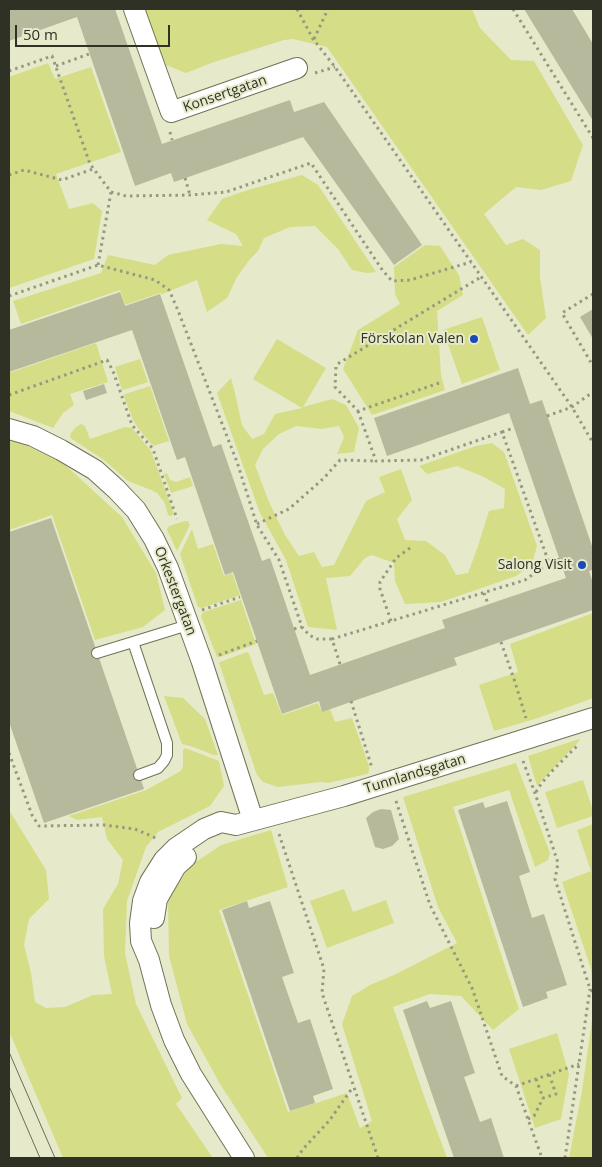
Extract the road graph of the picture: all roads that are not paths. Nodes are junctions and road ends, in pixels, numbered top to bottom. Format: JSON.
{"nodes":[{"id":1,"x":134,"y":9,"type":"edge"},
{"id":2,"x":297,"y":68,"type":"dead end"},
{"id":3,"x":9,"y":430,"type":"edge"},
{"id":4,"x":187,"y":620,"type":"junction"},
{"id":5,"x":133,"y":642,"type":"junction"},
{"id":6,"x":97,"y":653,"type":"dead end"},
{"id":7,"x":593,"y":718,"type":"edge"},
{"id":8,"x":139,"y":774,"type":"dead end"},
{"id":9,"x":245,"y":823,"type":"junction"},
{"id":10,"x":149,"y":960,"type":"junction"},
{"id":11,"x":244,"y":1158,"type":"edge"}],
"edges":[{"from":1,"to":2,"type":"street","name":"Konsertgatan"},
{"from":3,"to":4,"type":"street","name":"Orkestergatan"},
{"from":4,"to":5,"type":"lane"},
{"from":4,"to":9,"type":"street","name":"Orkestergatan"},
{"from":5,"to":6,"type":"lane"},
{"from":5,"to":8,"type":"lane"},
{"from":7,"to":9,"type":"street","name":"Tunnlandsgatan"},
{"from":9,"to":10,"type":"street","name":"Tunnlandsgatan"},
{"from":9,"to":10,"type":"street","name":"Tunnlandsgatan"},
{"from":10,"to":11,"type":"street","name":"Tunnlandsgatan"}]}
